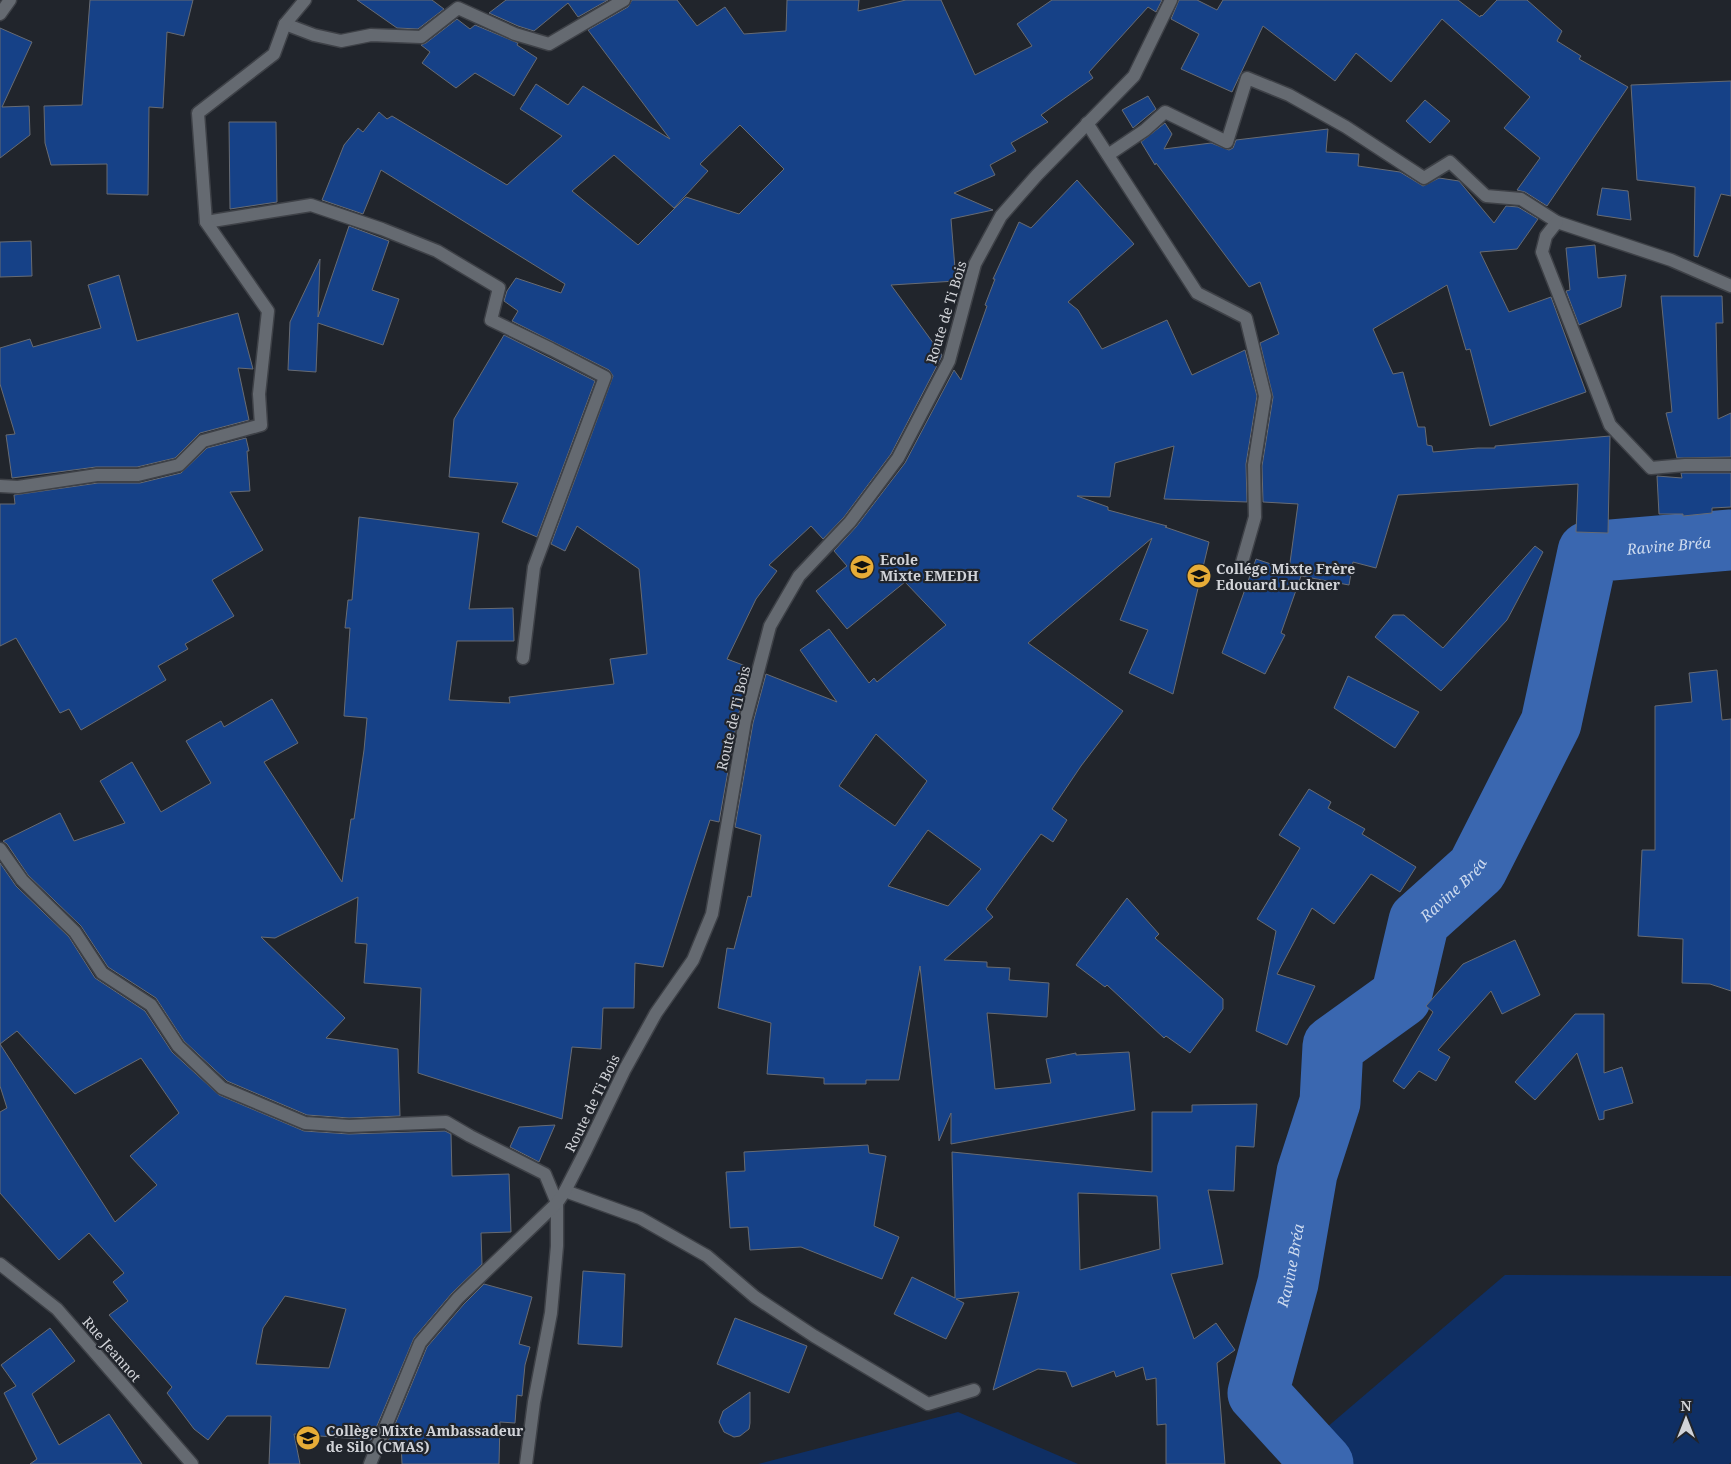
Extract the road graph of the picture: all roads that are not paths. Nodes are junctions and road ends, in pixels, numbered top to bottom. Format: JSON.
{"nodes":[{"id":1,"x":10,"y":0,"type":"edge"},
{"id":2,"x":305,"y":0,"type":"edge"},
{"id":3,"x":624,"y":0,"type":"edge"},
{"id":4,"x":1171,"y":0,"type":"edge"},
{"id":5,"x":0,"y":14,"type":"edge"},
{"id":6,"x":285,"y":24,"type":"junction"},
{"id":7,"x":1087,"y":123,"type":"junction"},
{"id":8,"x":1108,"y":155,"type":"junction"},
{"id":9,"x":206,"y":222,"type":"junction"},
{"id":10,"x":1557,"y":222,"type":"junction"},
{"id":11,"x":1731,"y":286,"type":"edge"},
{"id":12,"x":1731,"y":465,"type":"edge"},
{"id":13,"x":0,"y":486,"type":"edge"},
{"id":14,"x":1241,"y":566,"type":"dead end"},
{"id":15,"x":523,"y":658,"type":"dead end"},
{"id":16,"x":0,"y":849,"type":"edge"},
{"id":17,"x":565,"y":1191,"type":"junction"},
{"id":18,"x":556,"y":1203,"type":"junction"},
{"id":19,"x":0,"y":1264,"type":"edge"},
{"id":20,"x":974,"y":1390,"type":"dead end"},
{"id":21,"x":192,"y":1464,"type":"edge"},
{"id":22,"x":370,"y":1464,"type":"edge"},
{"id":23,"x":526,"y":1464,"type":"edge"}],
"edges":[{"from":1,"to":5,"type":"street"},
{"from":2,"to":6,"type":"street"},
{"from":3,"to":6,"type":"street"},
{"from":4,"to":7,"type":"street","name":"Route de Ti Bois"},
{"from":6,"to":9,"type":"street"},
{"from":7,"to":8,"type":"street"},
{"from":7,"to":17,"type":"street","name":"Route de Ti Bois"},
{"from":8,"to":10,"type":"street"},
{"from":8,"to":14,"type":"street"},
{"from":9,"to":13,"type":"street"},
{"from":9,"to":15,"type":"street"},
{"from":10,"to":11,"type":"street"},
{"from":10,"to":12,"type":"street"},
{"from":16,"to":18,"type":"street"},
{"from":17,"to":18,"type":"street","name":"Route de Ti Bois"},
{"from":17,"to":20,"type":"street"},
{"from":18,"to":22,"type":"street","name":"Route de Ti Bois"},
{"from":18,"to":23,"type":"street"},
{"from":19,"to":21,"type":"street","name":"Rue Jeannot"}]}
